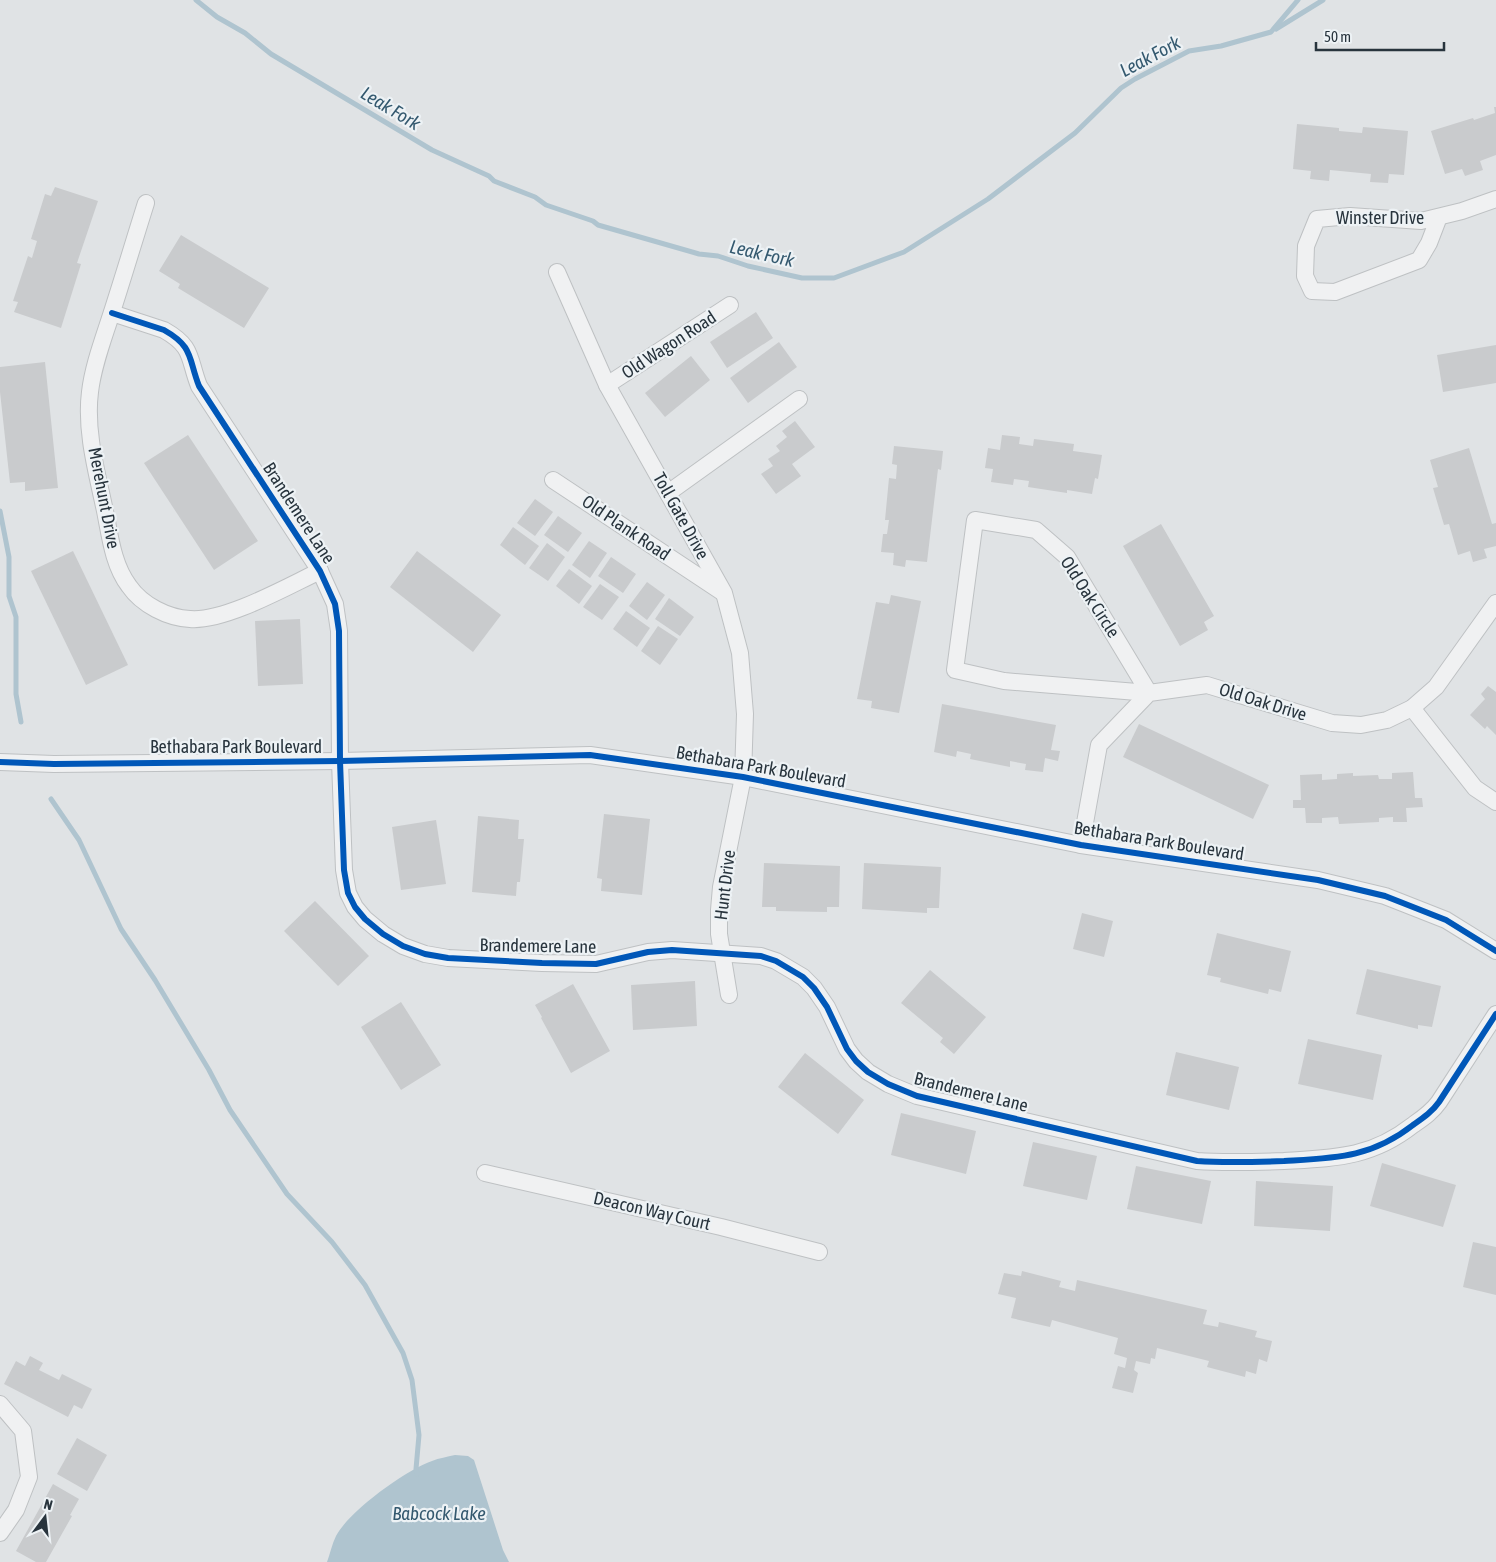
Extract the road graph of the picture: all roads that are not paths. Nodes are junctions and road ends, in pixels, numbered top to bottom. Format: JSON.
{"nodes":[{"id":1,"x":1496,"y":199,"type":"edge"},
{"id":2,"x":146,"y":203,"type":"dead end"},
{"id":3,"x":1439,"y":216,"type":"junction"},
{"id":4,"x":558,"y":272,"type":"dead end"},
{"id":5,"x":730,"y":305,"type":"dead end"},
{"id":6,"x":112,"y":313,"type":"junction"},
{"id":7,"x":607,"y":385,"type":"junction"},
{"id":8,"x":799,"y":399,"type":"dead end"},
{"id":9,"x":553,"y":480,"type":"dead end"},
{"id":10,"x":668,"y":493,"type":"junction"},
{"id":11,"x":320,"y":571,"type":"junction"},
{"id":12,"x":724,"y":594,"type":"junction"},
{"id":13,"x":1496,"y":603,"type":"edge"},
{"id":14,"x":1149,"y":693,"type":"junction"},
{"id":15,"x":1412,"y":708,"type":"junction"},
{"id":16,"x":340,"y":761,"type":"junction"},
{"id":17,"x":0,"y":762,"type":"edge"},
{"id":18,"x":743,"y":777,"type":"junction"},
{"id":19,"x":1496,"y":802,"type":"edge"},
{"id":20,"x":1081,"y":844,"type":"junction"},
{"id":21,"x":1496,"y":951,"type":"edge"},
{"id":22,"x":722,"y":953,"type":"junction"},
{"id":23,"x":728,"y":995,"type":"dead end"},
{"id":24,"x":1496,"y":1014,"type":"edge"},
{"id":25,"x":485,"y":1173,"type":"dead end"},
{"id":26,"x":819,"y":1252,"type":"dead end"},
{"id":27,"x":0,"y":1404,"type":"edge"},
{"id":28,"x":0,"y":1533,"type":"edge"}],
"edges":[{"from":1,"to":3,"type":"street","name":"Winster Drive"},
{"from":2,"to":6,"type":"street","name":"Merehunt Drive"},
{"from":3,"to":3,"type":"street","name":"Winster Drive"},
{"from":4,"to":7,"type":"street","name":"Toll Gate Drive"},
{"from":5,"to":7,"type":"street","name":"Old Wagon Road"},
{"from":6,"to":11,"type":"street","name":"Brandemere Lane"},
{"from":6,"to":11,"type":"street","name":"Merehunt Drive"},
{"from":7,"to":10,"type":"street","name":"Toll Gate Drive"},
{"from":8,"to":10,"type":"street"},
{"from":9,"to":12,"type":"street","name":"Old Plank Road"},
{"from":10,"to":12,"type":"street","name":"Toll Gate Drive"},
{"from":11,"to":16,"type":"street","name":"Brandemere Lane"},
{"from":12,"to":18,"type":"street","name":"Toll Gate Drive"},
{"from":13,"to":15,"type":"street","name":"Old Oak Drive"},
{"from":14,"to":14,"type":"street","name":"Old Oak Circle"},
{"from":14,"to":15,"type":"street","name":"Old Oak Drive"},
{"from":14,"to":20,"type":"street"},
{"from":15,"to":19,"type":"street"},
{"from":16,"to":17,"type":"street","name":"Bethabara Park Boulevard"},
{"from":16,"to":18,"type":"street","name":"Bethabara Park Boulevard"},
{"from":16,"to":22,"type":"street","name":"Brandemere Lane"},
{"from":18,"to":20,"type":"street","name":"Bethabara Park Boulevard"},
{"from":18,"to":22,"type":"street","name":"Hunt Drive"},
{"from":20,"to":21,"type":"street","name":"Bethabara Park Boulevard"},
{"from":22,"to":23,"type":"street","name":"Hunt Drive"},
{"from":22,"to":24,"type":"street","name":"Brandemere Lane"},
{"from":25,"to":26,"type":"street","name":"Deacon Way Court"},
{"from":27,"to":28,"type":"street"}]}
